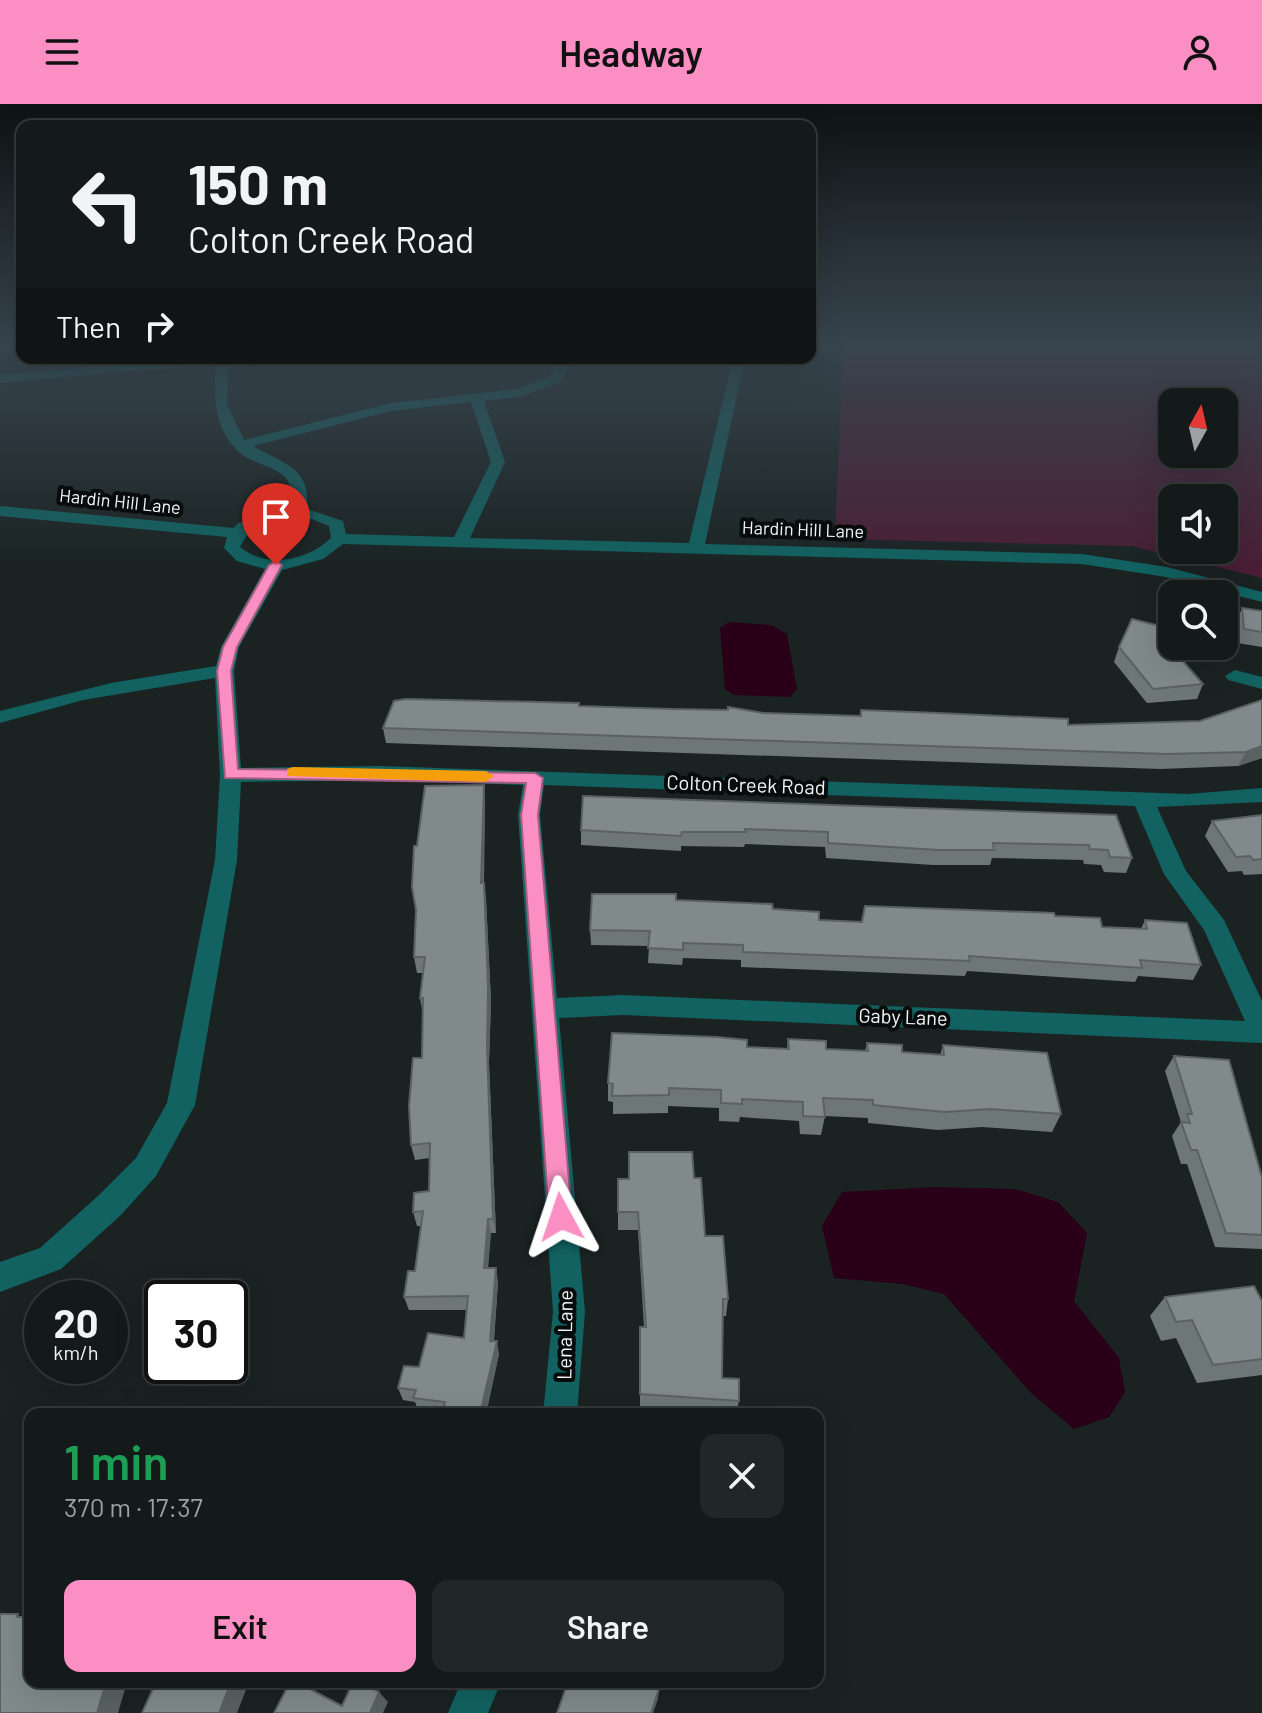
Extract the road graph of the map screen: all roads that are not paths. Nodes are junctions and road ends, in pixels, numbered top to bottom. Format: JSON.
{"nodes":[{"id":1,"x":227,"y":419,"type":"edge"},
{"id":2,"x":343,"y":419,"type":"edge"},
{"id":3,"x":484,"y":419,"type":"edge"},
{"id":4,"x":725,"y":419,"type":"edge"},
{"id":5,"x":240,"y":445,"type":"junction"},
{"id":6,"x":0,"y":511,"type":"edge"},
{"id":7,"x":299,"y":512,"type":"junction"},
{"id":8,"x":236,"y":533,"type":"junction"},
{"id":9,"x":339,"y":539,"type":"junction"},
{"id":10,"x":460,"y":542,"type":"junction"},
{"id":11,"x":696,"y":547,"type":"junction"},
{"id":12,"x":276,"y":565,"type":"junction"},
{"id":13,"x":1262,"y":597,"type":"edge"},
{"id":14,"x":224,"y":671,"type":"junction"},
{"id":15,"x":1235,"y":676,"type":"dead end"},
{"id":16,"x":1262,"y":683,"type":"edge"},
{"id":17,"x":0,"y":717,"type":"edge"},
{"id":18,"x":231,"y":775,"type":"junction"},
{"id":19,"x":535,"y":778,"type":"junction"},
{"id":20,"x":1262,"y":795,"type":"edge"},
{"id":21,"x":1143,"y":799,"type":"junction"},
{"id":22,"x":543,"y":1009,"type":"junction"},
{"id":23,"x":1262,"y":1031,"type":"edge"},
{"id":24,"x":0,"y":1277,"type":"edge"},
{"id":25,"x":561,"y":1408,"type":"edge"},
{"id":26,"x":478,"y":1688,"type":"edge"},
{"id":27,"x":468,"y":1713,"type":"edge"}],
"edges":[{"from":1,"to":5,"type":"street"},
{"from":2,"to":5,"type":"street"},
{"from":3,"to":10,"type":"street"},
{"from":4,"to":11,"type":"street"},
{"from":5,"to":7,"type":"street"},
{"from":6,"to":8,"type":"street","name":"Hardin Hill Lane"},
{"from":7,"to":8,"type":"street"},
{"from":7,"to":9,"type":"street"},
{"from":8,"to":12,"type":"street"},
{"from":9,"to":10,"type":"street","name":"Hardin Hill Lane"},
{"from":9,"to":12,"type":"street"},
{"from":10,"to":11,"type":"street","name":"Hardin Hill Lane"},
{"from":11,"to":13,"type":"street","name":"Hardin Hill Lane"},
{"from":12,"to":14,"type":"street"},
{"from":14,"to":17,"type":"street"},
{"from":14,"to":18,"type":"street"},
{"from":15,"to":16,"type":"street"},
{"from":18,"to":19,"type":"street","name":"Colton Creek Road"},
{"from":18,"to":24,"type":"street"},
{"from":19,"to":21,"type":"street","name":"Colton Creek Road"},
{"from":19,"to":22,"type":"street","name":"Lena Lane"},
{"from":20,"to":21,"type":"street","name":"Colton Creek Road"},
{"from":21,"to":23,"type":"street"},
{"from":22,"to":23,"type":"street","name":"Gaby Lane"},
{"from":22,"to":25,"type":"street","name":"Lena Lane"},
{"from":26,"to":27,"type":"street"}]}
